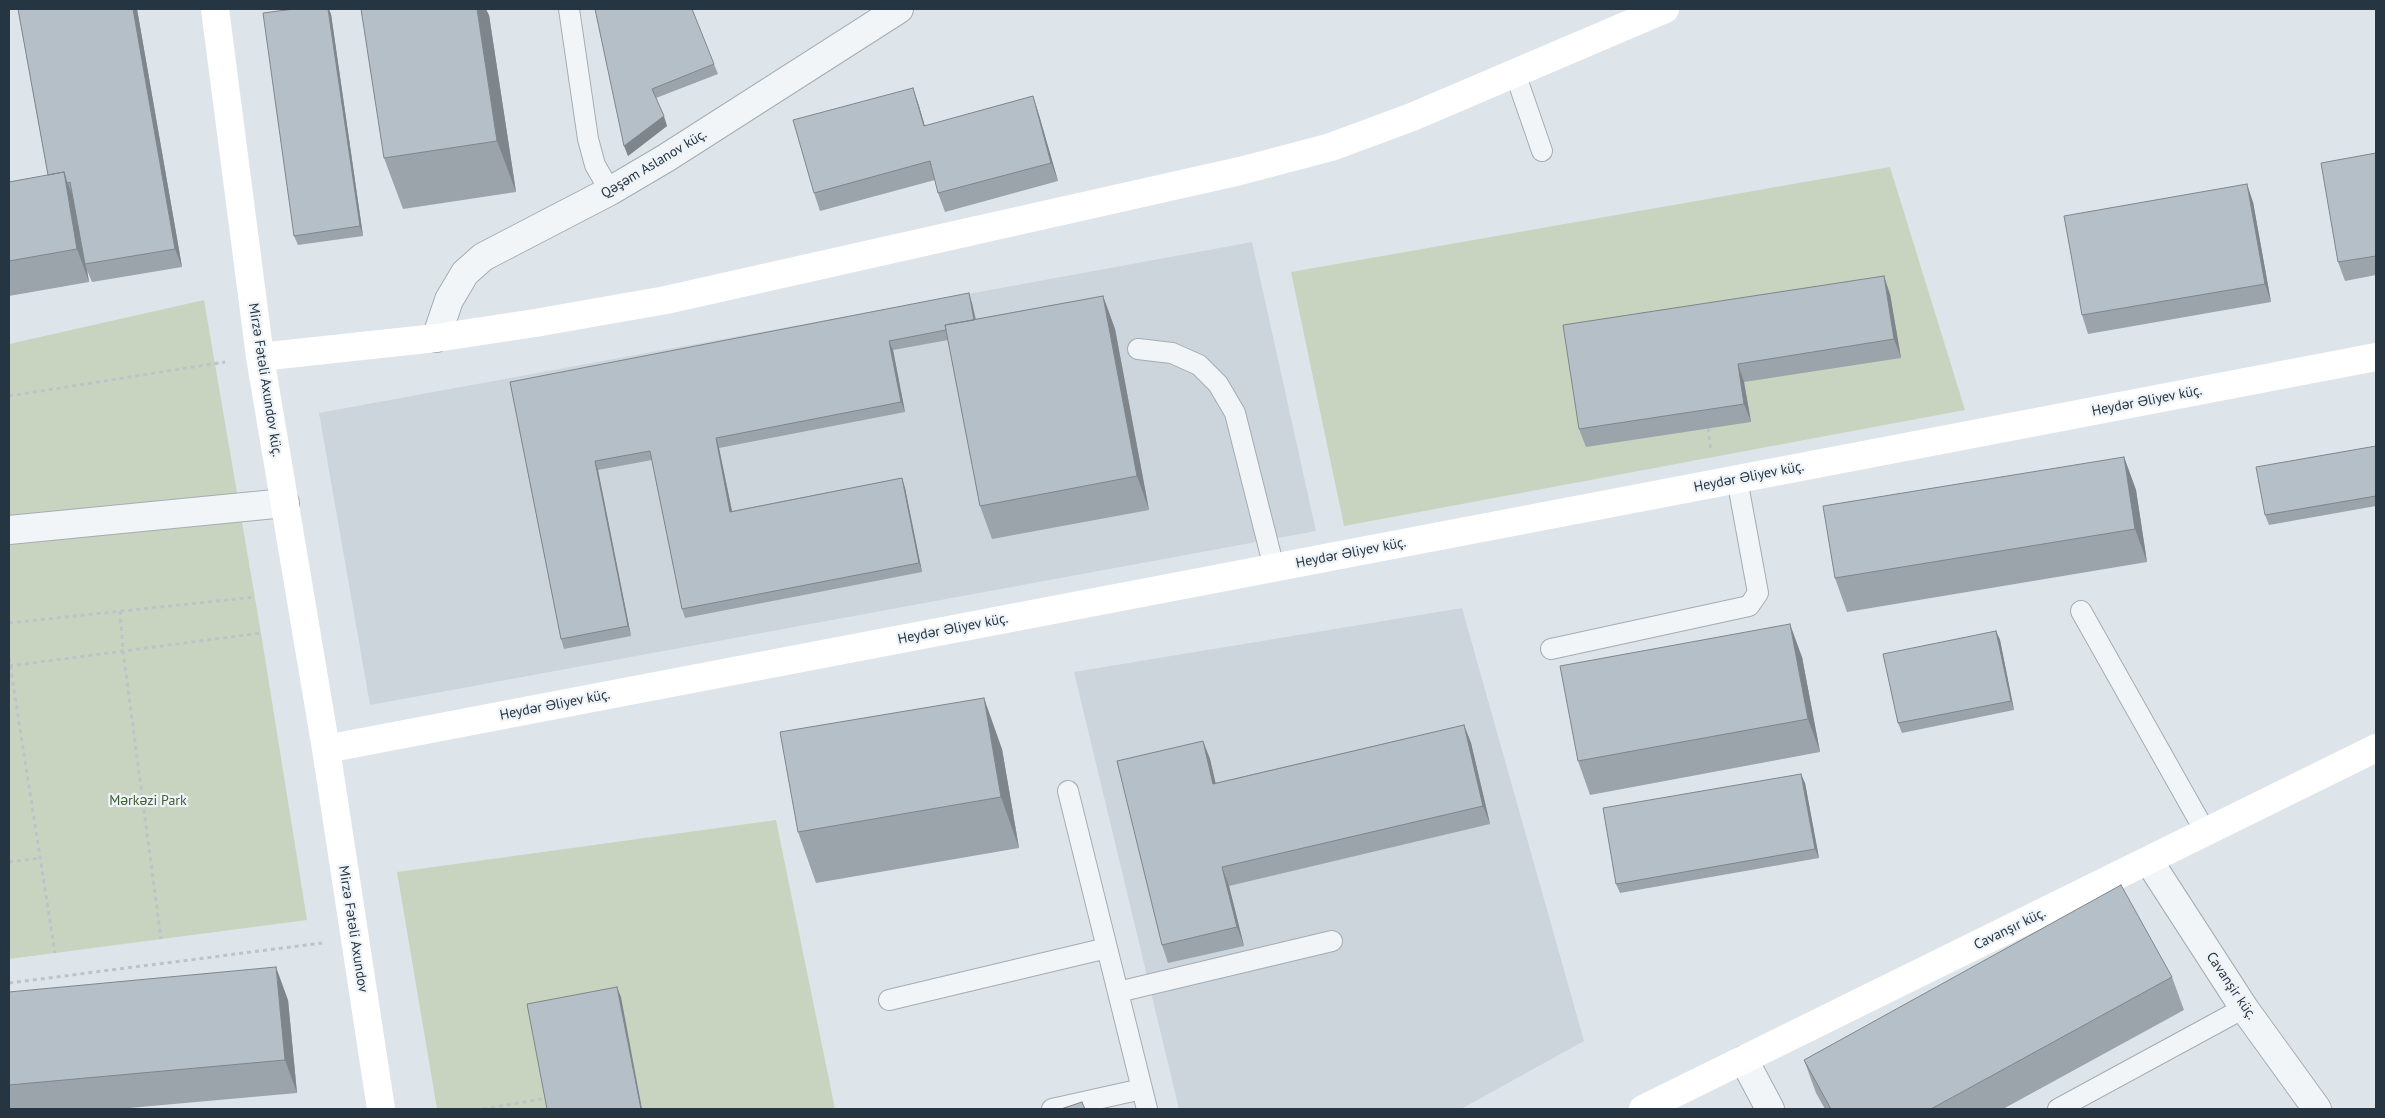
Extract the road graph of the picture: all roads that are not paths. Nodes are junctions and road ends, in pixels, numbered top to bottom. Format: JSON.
{"nodes":[{"id":1,"x":215,"y":9,"type":"edge"},
{"id":2,"x":569,"y":9,"type":"edge"},
{"id":3,"x":899,"y":9,"type":"edge"},
{"id":4,"x":1665,"y":9,"type":"edge"},
{"id":5,"x":1515,"y":74,"type":"junction"},
{"id":6,"x":1542,"y":151,"type":"dead end"},
{"id":7,"x":610,"y":191,"type":"junction"},
{"id":8,"x":436,"y":338,"type":"junction"},
{"id":9,"x":1138,"y":349,"type":"dead end"},
{"id":10,"x":260,"y":357,"type":"junction"},
{"id":11,"x":2376,"y":357,"type":"edge"},
{"id":12,"x":1737,"y":479,"type":"junction"},
{"id":13,"x":285,"y":503,"type":"junction"},
{"id":14,"x":9,"y":530,"type":"edge"},
{"id":15,"x":1274,"y":568,"type":"junction"},
{"id":16,"x":2081,"y":612,"type":"dead end"},
{"id":17,"x":1551,"y":650,"type":"dead end"},
{"id":18,"x":2376,"y":748,"type":"edge"},
{"id":19,"x":326,"y":749,"type":"junction"},
{"id":20,"x":1068,"y":791,"type":"dead end"},
{"id":21,"x":2206,"y":833,"type":"junction"},
{"id":22,"x":2149,"y":861,"type":"junction"},
{"id":23,"x":1332,"y":941,"type":"dead end"},
{"id":24,"x":1107,"y":948,"type":"junction"},
{"id":25,"x":1118,"y":992,"type":"junction"},
{"id":26,"x":889,"y":1000,"type":"dead end"},
{"id":27,"x":2244,"y":1008,"type":"junction"},
{"id":28,"x":1744,"y":1060,"type":"junction"},
{"id":29,"x":1142,"y":1089,"type":"junction"},
{"id":30,"x":381,"y":1109,"type":"edge"},
{"id":31,"x":1052,"y":1109,"type":"edge"},
{"id":32,"x":1147,"y":1109,"type":"edge"},
{"id":33,"x":1643,"y":1109,"type":"edge"},
{"id":34,"x":1770,"y":1109,"type":"edge"},
{"id":35,"x":2058,"y":1109,"type":"edge"},
{"id":36,"x":2317,"y":1109,"type":"edge"}],
"edges":[{"from":1,"to":10,"type":"street","name":"Mirzə Fətəli Axundov küç."},
{"from":2,"to":7,"type":"lane"},
{"from":3,"to":7,"type":"street","name":"Qəşəm Aslanov küç."},
{"from":4,"to":5,"type":"street"},
{"from":5,"to":6,"type":"lane"},
{"from":5,"to":8,"type":"street"},
{"from":7,"to":8,"type":"street","name":"Qəşəm Aslanov küç."},
{"from":8,"to":10,"type":"street"},
{"from":9,"to":15,"type":"lane"},
{"from":10,"to":13,"type":"street","name":"Mirzə Fətəli Axundov küç."},
{"from":11,"to":12,"type":"street","name":"Heydər Əliyev küç."},
{"from":12,"to":15,"type":"street","name":"Heydər Əliyev küç."},
{"from":12,"to":17,"type":"lane"},
{"from":13,"to":14,"type":"street"},
{"from":13,"to":19,"type":"street","name":"Mirzə Fətəli Axundov küç."},
{"from":15,"to":19,"type":"street","name":"Heydər Əliyev küç."},
{"from":16,"to":21,"type":"lane"},
{"from":18,"to":21,"type":"street","name":"Cavanşır küç."},
{"from":19,"to":30,"type":"street","name":"Mirzə Fətəli Axundov"},
{"from":20,"to":24,"type":"lane"},
{"from":21,"to":22,"type":"street","name":"Cavanşır küç."},
{"from":22,"to":27,"type":"street","name":"Cavanşir küç."},
{"from":22,"to":28,"type":"street","name":"Cavanşır küç."},
{"from":23,"to":25,"type":"lane"},
{"from":24,"to":25,"type":"lane"},
{"from":24,"to":26,"type":"lane"},
{"from":25,"to":29,"type":"lane"},
{"from":27,"to":35,"type":"lane"},
{"from":27,"to":36,"type":"street","name":"Cavanşir küç."},
{"from":28,"to":33,"type":"street","name":"Cavanşır küç."},
{"from":28,"to":34,"type":"street"},
{"from":29,"to":31,"type":"lane"},
{"from":29,"to":32,"type":"lane"}]}
